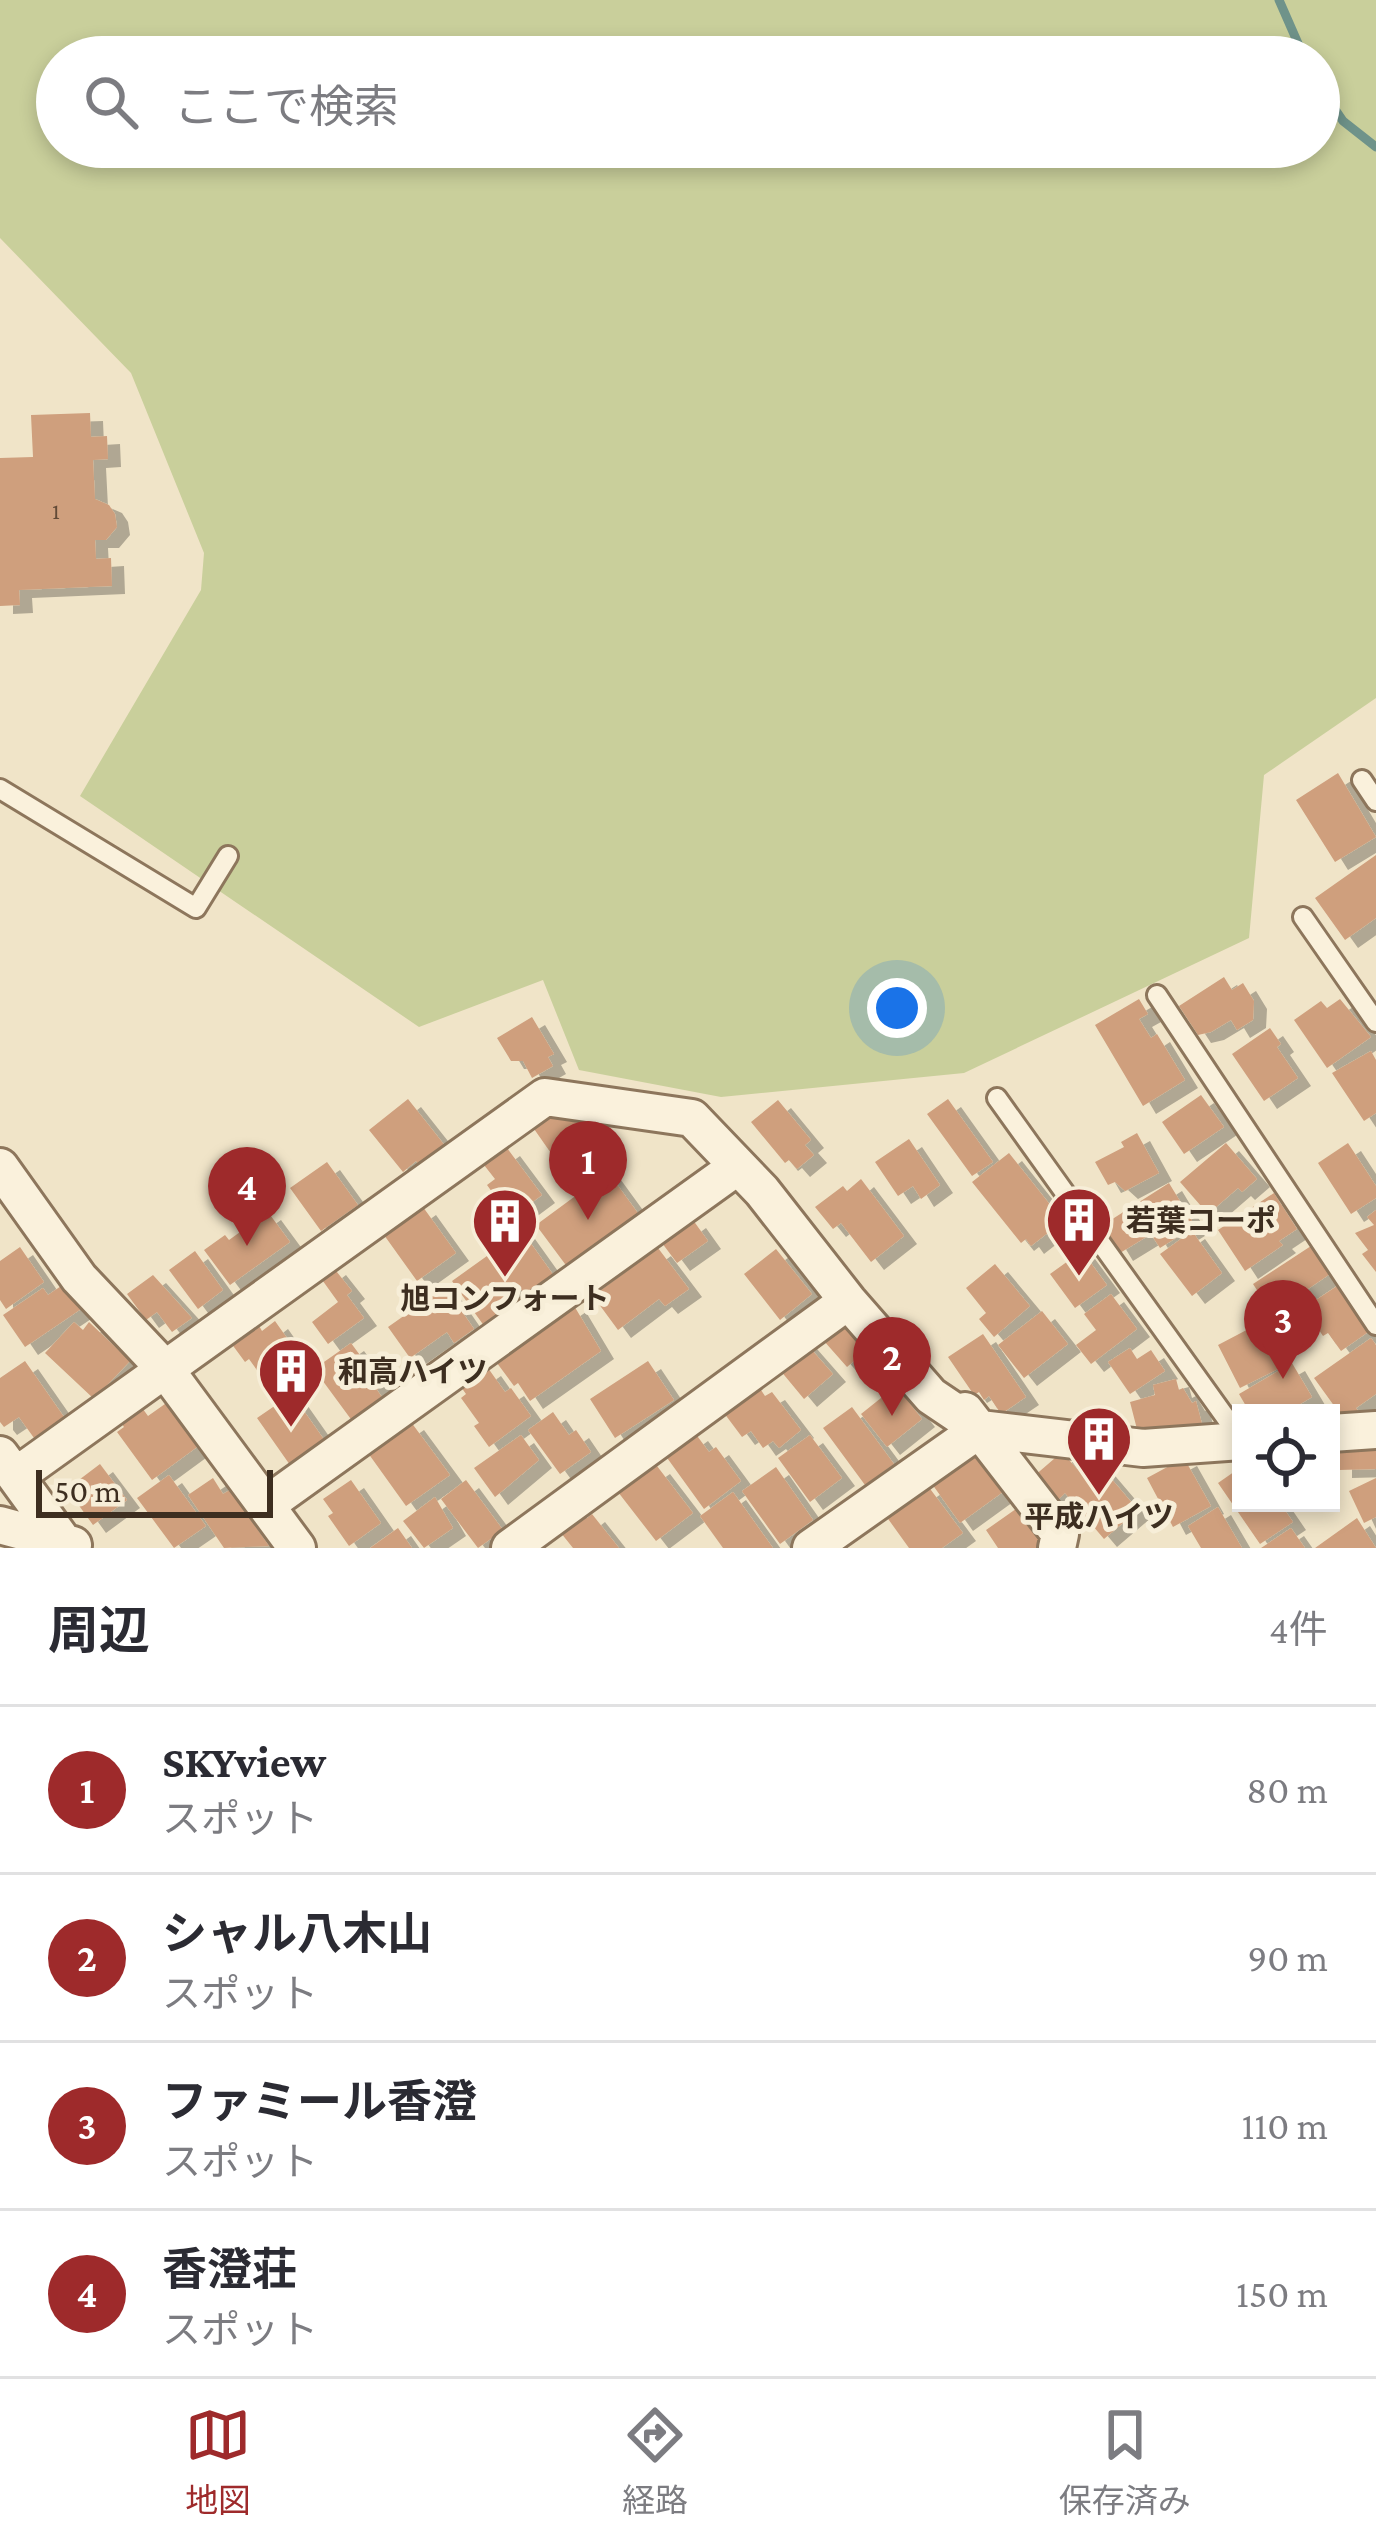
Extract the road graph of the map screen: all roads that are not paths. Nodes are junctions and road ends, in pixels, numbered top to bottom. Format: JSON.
{"nodes":[{"id":1,"x":1362,"y":780,"type":"dead end"},
{"id":2,"x":0,"y":789,"type":"edge"},
{"id":3,"x":1376,"y":800,"type":"edge"},
{"id":4,"x":228,"y":856,"type":"dead end"},
{"id":5,"x":1303,"y":916,"type":"dead end"},
{"id":6,"x":1157,"y":995,"type":"dead end"},
{"id":7,"x":1376,"y":1022,"type":"edge"},
{"id":8,"x":997,"y":1098,"type":"dead end"},
{"id":9,"x":0,"y":1166,"type":"edge"},
{"id":10,"x":750,"y":1179,"type":"junction"},
{"id":11,"x":848,"y":1300,"type":"junction"},
{"id":12,"x":1376,"y":1324,"type":"edge"},
{"id":13,"x":165,"y":1369,"type":"junction"},
{"id":14,"x":1232,"y":1427,"type":"edge"},
{"id":15,"x":980,"y":1429,"type":"junction"},
{"id":16,"x":1376,"y":1430,"type":"edge"},
{"id":17,"x":1340,"y":1432,"type":"edge"},
{"id":18,"x":1232,"y":1441,"type":"edge"},
{"id":19,"x":8,"y":1466,"type":"edge"},
{"id":20,"x":266,"y":1505,"type":"junction"},
{"id":21,"x":0,"y":1525,"type":"edge"},
{"id":22,"x":73,"y":1545,"type":"edge"},
{"id":23,"x":296,"y":1548,"type":"edge"},
{"id":24,"x":510,"y":1548,"type":"edge"},
{"id":25,"x":811,"y":1548,"type":"edge"},
{"id":26,"x":1057,"y":1548,"type":"edge"}],
"edges":[{"from":1,"to":3,"type":"lane"},
{"from":2,"to":4,"type":"lane"},
{"from":5,"to":7,"type":"lane"},
{"from":6,"to":12,"type":"lane"},
{"from":8,"to":14,"type":"lane"},
{"from":9,"to":13,"type":"street"},
{"from":10,"to":11,"type":"street"},
{"from":10,"to":13,"type":"street"},
{"from":10,"to":15,"type":"street"},
{"from":10,"to":20,"type":"street"},
{"from":11,"to":15,"type":"street"},
{"from":11,"to":24,"type":"street"},
{"from":13,"to":19,"type":"street"},
{"from":13,"to":20,"type":"street"},
{"from":15,"to":18,"type":"street"},
{"from":15,"to":25,"type":"street"},
{"from":15,"to":26,"type":"street"},
{"from":16,"to":17,"type":"street"},
{"from":19,"to":22,"type":"street"},
{"from":20,"to":23,"type":"street"},
{"from":21,"to":22,"type":"street"}]}
